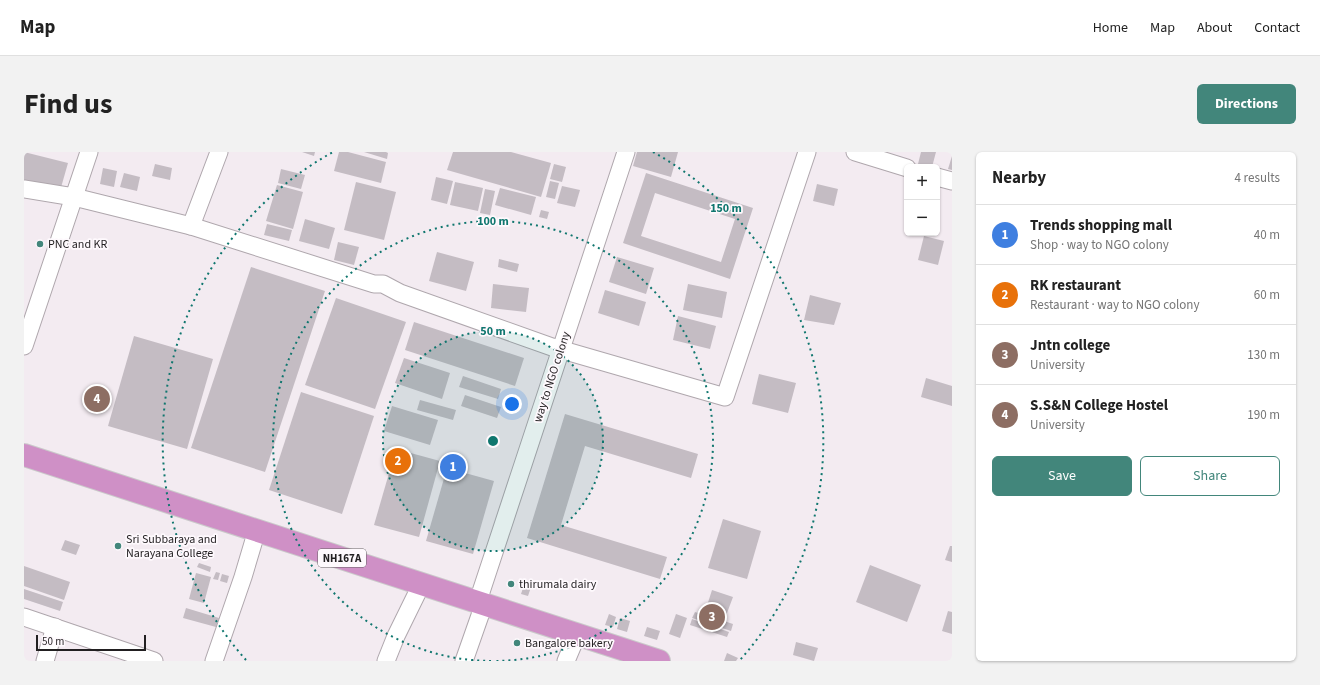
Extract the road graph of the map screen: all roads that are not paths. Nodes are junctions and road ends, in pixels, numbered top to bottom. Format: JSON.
{"nodes":[{"id":1,"x":90,"y":152,"type":"edge"},
{"id":2,"x":219,"y":152,"type":"edge"},
{"id":3,"x":626,"y":152,"type":"edge"},
{"id":4,"x":808,"y":152,"type":"edge"},
{"id":5,"x":855,"y":152,"type":"edge"},
{"id":6,"x":902,"y":162,"type":"edge"},
{"id":7,"x":940,"y":178,"type":"edge"},
{"id":8,"x":952,"y":181,"type":"edge"},
{"id":9,"x":24,"y":189,"type":"edge"},
{"id":10,"x":74,"y":198,"type":"junction"},
{"id":11,"x":191,"y":226,"type":"junction"},
{"id":12,"x":24,"y":346,"type":"edge"},
{"id":13,"x":562,"y":349,"type":"junction"},
{"id":14,"x":25,"y":458,"type":"edge"},
{"id":15,"x":257,"y":530,"type":"junction"},
{"id":16,"x":422,"y":584,"type":"junction"},
{"id":17,"x":481,"y":603,"type":"junction"},
{"id":18,"x":24,"y":617,"type":"edge"},
{"id":19,"x":55,"y":627,"type":"junction"},
{"id":20,"x":577,"y":635,"type":"junction"},
{"id":21,"x":631,"y":656,"type":"edge"},
{"id":22,"x":129,"y":657,"type":"edge"},
{"id":23,"x":44,"y":661,"type":"edge"},
{"id":24,"x":154,"y":661,"type":"edge"},
{"id":25,"x":214,"y":661,"type":"edge"},
{"id":26,"x":386,"y":661,"type":"edge"},
{"id":27,"x":464,"y":661,"type":"edge"},
{"id":28,"x":566,"y":661,"type":"edge"},
{"id":29,"x":659,"y":661,"type":"edge"}],
"edges":[{"from":1,"to":10,"type":"street"},
{"from":2,"to":11,"type":"street"},
{"from":3,"to":13,"type":"street","name":"way to NGO colony"},
{"from":4,"to":13,"type":"street"},
{"from":5,"to":6,"type":"street"},
{"from":7,"to":8,"type":"street"},
{"from":9,"to":10,"type":"street"},
{"from":10,"to":11,"type":"street"},
{"from":10,"to":12,"type":"street"},
{"from":11,"to":13,"type":"street"},
{"from":13,"to":17,"type":"street","name":"way to NGO colony"},
{"from":14,"to":15,"type":"highway","number":"NH167A"},
{"from":15,"to":16,"type":"highway","number":"NH167A"},
{"from":15,"to":25,"type":"street"},
{"from":16,"to":17,"type":"highway","number":"NH167A"},
{"from":16,"to":26,"type":"street"},
{"from":17,"to":20,"type":"highway","number":"NH167A"},
{"from":17,"to":27,"type":"street","name":"way to NGO colony"},
{"from":18,"to":19,"type":"street"},
{"from":19,"to":22,"type":"street"},
{"from":19,"to":23,"type":"street"},
{"from":20,"to":21,"type":"highway","number":"NH167A"},
{"from":20,"to":28,"type":"street"},
{"from":21,"to":29,"type":"highway","number":"NH167A"},
{"from":22,"to":24,"type":"street"}]}
